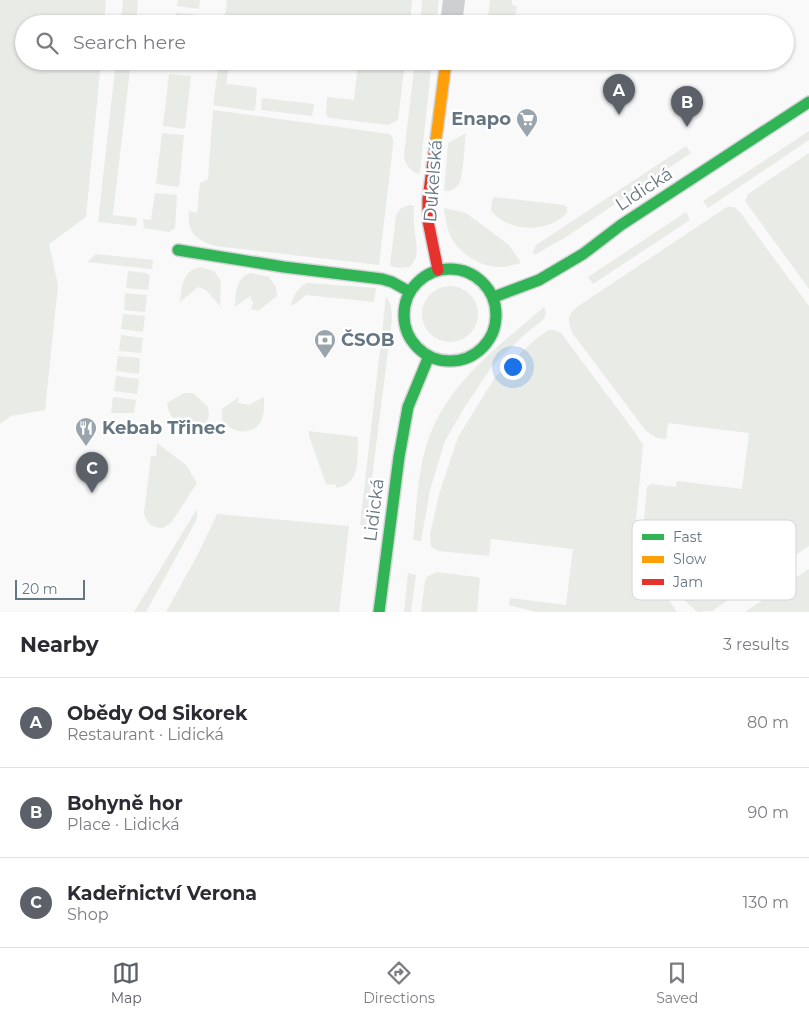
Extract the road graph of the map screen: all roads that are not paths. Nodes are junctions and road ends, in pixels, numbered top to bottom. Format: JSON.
{"nodes":[{"id":1,"x":454,"y":0,"type":"edge"},
{"id":2,"x":452,"y":15,"type":"edge"},
{"id":3,"x":445,"y":70,"type":"edge"},
{"id":4,"x":809,"y":102,"type":"edge"},
{"id":5,"x":178,"y":250,"type":"dead end"},
{"id":6,"x":438,"y":270,"type":"junction"},
{"id":7,"x":410,"y":292,"type":"junction"},
{"id":8,"x":494,"y":297,"type":"junction"},
{"id":9,"x":429,"y":356,"type":"junction"},
{"id":10,"x":379,"y":612,"type":"edge"}],
"edges":[{"from":1,"to":2,"type":"street"},
{"from":3,"to":6,"type":"street","name":"Dukelská"},
{"from":4,"to":8,"type":"street","name":"Lidická"},
{"from":5,"to":7,"type":"street"},
{"from":6,"to":7,"type":"street"},
{"from":6,"to":8,"type":"street"},
{"from":7,"to":9,"type":"street"},
{"from":8,"to":9,"type":"street"},
{"from":9,"to":10,"type":"street","name":"Lidická"}]}
